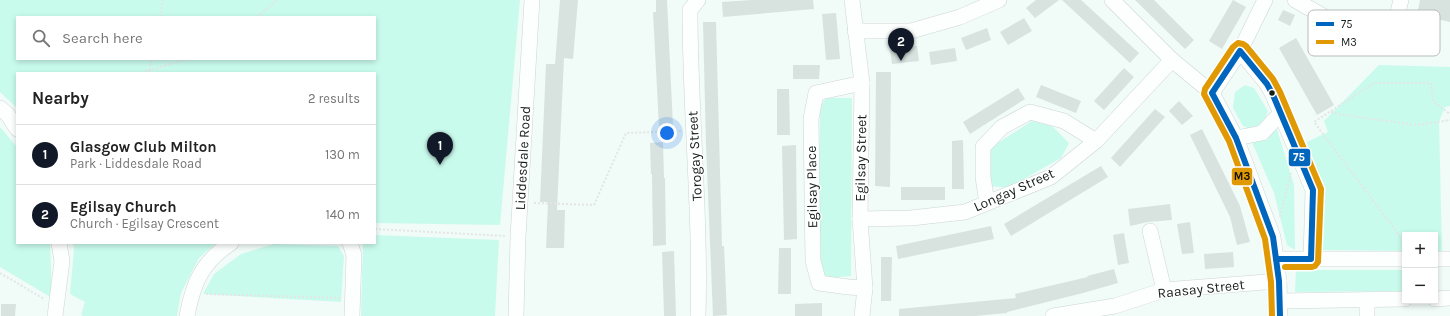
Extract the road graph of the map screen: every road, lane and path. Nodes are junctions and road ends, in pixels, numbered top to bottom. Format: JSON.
{"nodes":[{"id":1,"x":163,"y":0,"type":"edge"},
{"id":2,"x":276,"y":0,"type":"edge"},
{"id":3,"x":532,"y":0,"type":"edge"},
{"id":4,"x":698,"y":0,"type":"edge"},
{"id":5,"x":852,"y":0,"type":"edge"},
{"id":6,"x":999,"y":0,"type":"edge"},
{"id":7,"x":1112,"y":0,"type":"edge"},
{"id":8,"x":1265,"y":0,"type":"edge"},
{"id":9,"x":1295,"y":0,"type":"edge"},
{"id":10,"x":1401,"y":0,"type":"edge"},
{"id":11,"x":1313,"y":10,"type":"edge"},
{"id":12,"x":1398,"y":10,"type":"edge"},
{"id":13,"x":160,"y":16,"type":"edge"},
{"id":14,"x":258,"y":16,"type":"edge"},
{"id":15,"x":855,"y":31,"type":"junction"},
{"id":16,"x":1240,"y":51,"type":"junction"},
{"id":17,"x":152,"y":60,"type":"edge"},
{"id":18,"x":183,"y":60,"type":"edge"},
{"id":19,"x":1172,"y":60,"type":"junction"},
{"id":20,"x":149,"y":70,"type":"junction"},
{"id":21,"x":143,"y":72,"type":"edge"},
{"id":22,"x":862,"y":83,"type":"junction"},
{"id":23,"x":1212,"y":94,"type":"junction"},
{"id":24,"x":0,"y":108,"type":"edge"},
{"id":25,"x":1331,"y":112,"type":"junction"},
{"id":26,"x":1281,"y":113,"type":"junction"},
{"id":27,"x":1450,"y":114,"type":"edge"},
{"id":28,"x":1450,"y":120,"type":"edge"},
{"id":29,"x":16,"y":127,"type":"edge"},
{"id":30,"x":694,"y":130,"type":"junction"},
{"id":31,"x":1236,"y":138,"type":"junction"},
{"id":32,"x":1096,"y":141,"type":"junction"},
{"id":33,"x":1291,"y":172,"type":"dead end"},
{"id":34,"x":520,"y":202,"type":"junction"},
{"id":35,"x":987,"y":203,"type":"junction"},
{"id":36,"x":860,"y":219,"type":"junction"},
{"id":37,"x":376,"y":229,"type":"edge"},
{"id":38,"x":1150,"y":231,"type":"dead end"},
{"id":39,"x":518,"y":237,"type":"junction"},
{"id":40,"x":1273,"y":237,"type":"junction"},
{"id":41,"x":1402,"y":239,"type":"edge"},
{"id":42,"x":59,"y":244,"type":"edge"},
{"id":43,"x":230,"y":244,"type":"edge"},
{"id":44,"x":350,"y":244,"type":"edge"},
{"id":45,"x":1276,"y":259,"type":"junction"},
{"id":46,"x":1311,"y":259,"type":"junction"},
{"id":47,"x":1402,"y":259,"type":"edge"},
{"id":48,"x":1438,"y":259,"type":"edge"},
{"id":49,"x":1450,"y":259,"type":"edge"},
{"id":50,"x":0,"y":274,"type":"edge"},
{"id":51,"x":1279,"y":281,"type":"junction"},
{"id":52,"x":865,"y":288,"type":"junction"},
{"id":53,"x":1164,"y":290,"type":"junction"},
{"id":54,"x":191,"y":294,"type":"junction"},
{"id":55,"x":352,"y":298,"type":"junction"},
{"id":56,"x":1450,"y":298,"type":"edge"},
{"id":57,"x":1402,"y":299,"type":"edge"},
{"id":58,"x":1438,"y":299,"type":"edge"},
{"id":59,"x":1367,"y":300,"type":"junction"},
{"id":60,"x":1280,"y":301,"type":"junction"},
{"id":61,"x":55,"y":311,"type":"edge"},
{"id":62,"x":1115,"y":311,"type":"edge"},
{"id":63,"x":187,"y":316,"type":"edge"},
{"id":64,"x":352,"y":316,"type":"edge"},
{"id":65,"x":516,"y":316,"type":"edge"},
{"id":66,"x":698,"y":316,"type":"edge"},
{"id":67,"x":862,"y":316,"type":"edge"},
{"id":68,"x":1054,"y":316,"type":"edge"},
{"id":69,"x":1280,"y":316,"type":"edge"},
{"id":70,"x":1367,"y":316,"type":"edge"}],
"edges":[{"from":1,"to":13,"type":"path"},
{"from":2,"to":14,"type":"path"},
{"from":3,"to":34,"type":"street","name":"Liddesdale Road"},
{"from":4,"to":30,"type":"street","name":"Torogay Street"},
{"from":5,"to":15,"type":"street","name":"Egilsay Street"},
{"from":6,"to":15,"type":"street"},
{"from":7,"to":19,"type":"street"},
{"from":8,"to":16,"type":"street"},
{"from":9,"to":11,"type":"street"},
{"from":10,"to":12,"type":"street"},
{"from":15,"to":22,"type":"street","name":"Egilsay Street"},
{"from":16,"to":23,"type":"street"},
{"from":16,"to":26,"type":"street"},
{"from":17,"to":20,"type":"path"},
{"from":18,"to":20,"type":"path"},
{"from":19,"to":23,"type":"street"},
{"from":19,"to":32,"type":"street","name":"Longay Street"},
{"from":20,"to":21,"type":"path"},
{"from":22,"to":36,"type":"street","name":"Egilsay Street"},
{"from":22,"to":52,"type":"street","name":"Egilsay Place"},
{"from":23,"to":31,"type":"street"},
{"from":24,"to":29,"type":"street"},
{"from":25,"to":27,"type":"path"},
{"from":25,"to":28,"type":"path"},
{"from":25,"to":41,"type":"path"},
{"from":26,"to":31,"type":"street"},
{"from":26,"to":46,"type":"street"},
{"from":30,"to":34,"type":"path"},
{"from":30,"to":66,"type":"street","name":"Torogay Street"},
{"from":31,"to":40,"type":"street"},
{"from":32,"to":35,"type":"street","name":"Longay Street"},
{"from":32,"to":35,"type":"street"},
{"from":33,"to":40,"type":"path"},
{"from":34,"to":39,"type":"street","name":"Liddesdale Road"},
{"from":35,"to":36,"type":"street","name":"Longay Street"},
{"from":36,"to":52,"type":"street","name":"Egilsay Street"},
{"from":37,"to":39,"type":"path"},
{"from":38,"to":53,"type":"street"},
{"from":39,"to":65,"type":"street","name":"Liddesdale Road"},
{"from":40,"to":45,"type":"street"},
{"from":42,"to":61,"type":"street"},
{"from":43,"to":54,"type":"street"},
{"from":44,"to":55,"type":"street"},
{"from":45,"to":46,"type":"street"},
{"from":45,"to":51,"type":"street"},
{"from":46,"to":47,"type":"street"},
{"from":48,"to":49,"type":"street"},
{"from":50,"to":61,"type":"path"},
{"from":51,"to":53,"type":"street","name":"Raasay Street"},
{"from":51,"to":60,"type":"street"},
{"from":52,"to":67,"type":"street","name":"Egilsay Street"},
{"from":53,"to":62,"type":"street","name":"Raasay Street"},
{"from":54,"to":55,"type":"path"},
{"from":54,"to":63,"type":"street"},
{"from":55,"to":64,"type":"street"},
{"from":56,"to":58,"type":"street"},
{"from":57,"to":59,"type":"street"},
{"from":59,"to":60,"type":"street"},
{"from":59,"to":70,"type":"street"},
{"from":60,"to":69,"type":"street"},
{"from":62,"to":68,"type":"street","name":"Raasay Street"}]}
